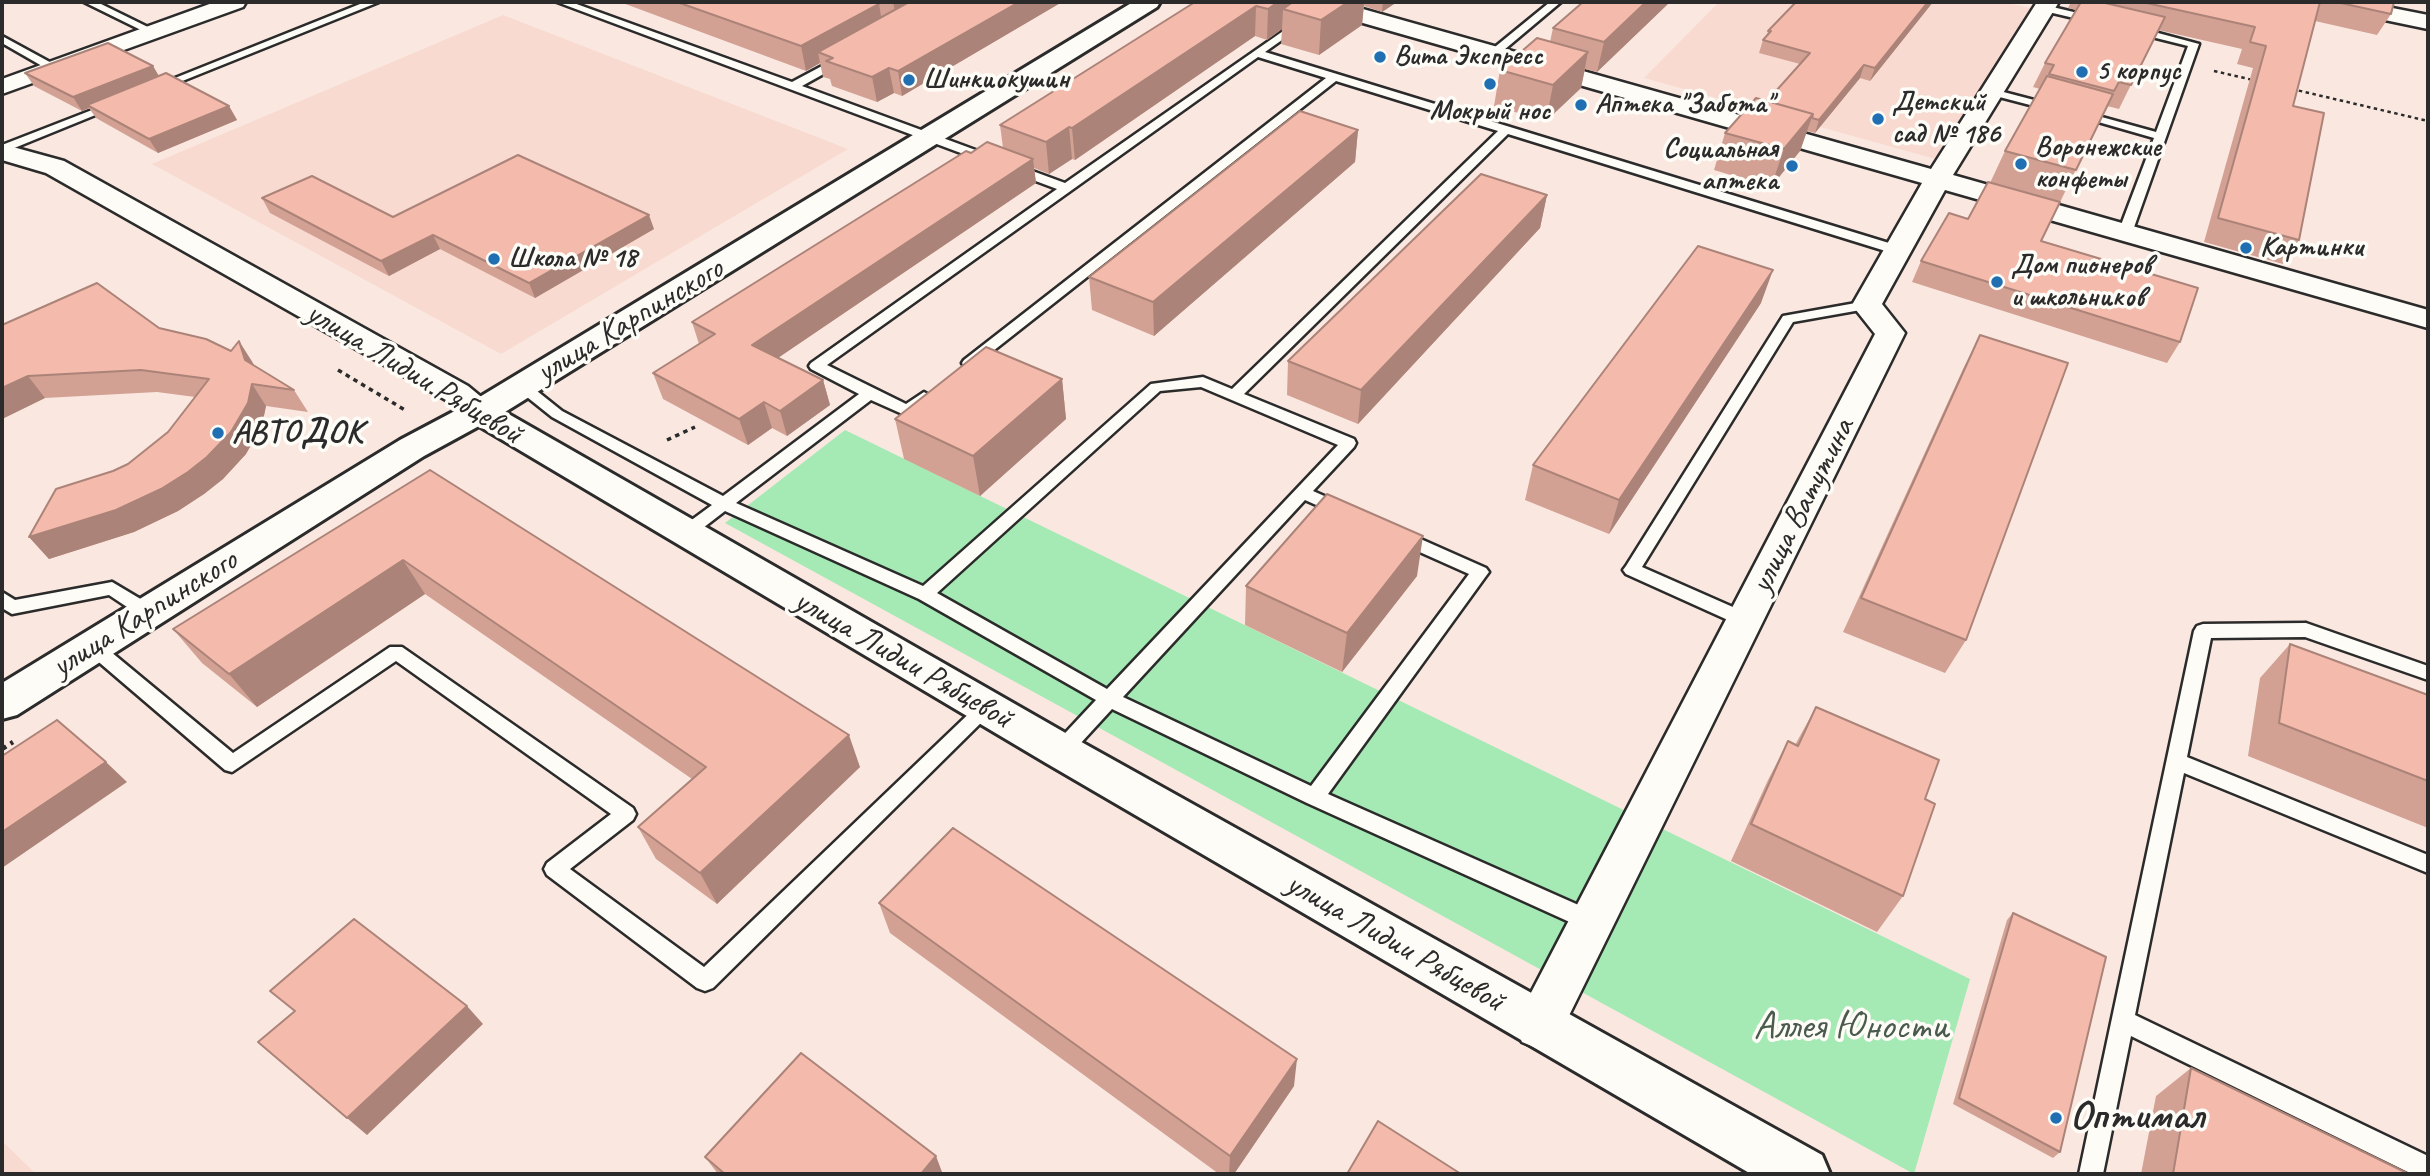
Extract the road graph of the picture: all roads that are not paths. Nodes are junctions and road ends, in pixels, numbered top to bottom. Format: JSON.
{"nodes":[{"id":1,"x":89,"y":2,"type":"edge"},
{"id":2,"x":235,"y":2,"type":"edge"},
{"id":3,"x":374,"y":2,"type":"edge"},
{"id":4,"x":562,"y":2,"type":"edge"},
{"id":5,"x":1149,"y":2,"type":"edge"},
{"id":6,"x":1556,"y":2,"type":"edge"},
{"id":7,"x":2332,"y":2,"type":"edge"},
{"id":8,"x":1320,"y":3,"type":"edge"},
{"id":9,"x":2047,"y":4,"type":"edge"},
{"id":10,"x":2428,"y":22,"type":"edge"},
{"id":11,"x":2106,"y":23,"type":"edge"},
{"id":12,"x":2119,"y":26,"type":"edge"},
{"id":13,"x":153,"y":32,"type":"junction"},
{"id":14,"x":2,"y":39,"type":"edge"},
{"id":15,"x":1256,"y":53,"type":"junction"},
{"id":16,"x":1494,"y":53,"type":"junction"},
{"id":17,"x":852,"y":54,"type":"edge"},
{"id":18,"x":53,"y":68,"type":"junction"},
{"id":19,"x":1334,"y":77,"type":"junction"},
{"id":20,"x":793,"y":86,"type":"junction"},
{"id":21,"x":2,"y":87,"type":"edge"},
{"id":22,"x":144,"y":93,"type":"edge"},
{"id":23,"x":1992,"y":93,"type":"junction"},
{"id":24,"x":131,"y":98,"type":"edge"},
{"id":25,"x":1506,"y":130,"type":"junction"},
{"id":26,"x":2158,"y":135,"type":"junction"},
{"id":27,"x":932,"y":136,"type":"junction"},
{"id":28,"x":2,"y":150,"type":"edge"},
{"id":29,"x":1937,"y":180,"type":"junction"},
{"id":30,"x":1067,"y":188,"type":"junction"},
{"id":31,"x":2125,"y":233,"type":"junction"},
{"id":32,"x":1897,"y":250,"type":"junction"},
{"id":33,"x":1867,"y":305,"type":"junction"},
{"id":34,"x":2428,"y":319,"type":"edge"},
{"id":35,"x":962,"y":368,"type":"edge"},
{"id":36,"x":940,"y":385,"type":"edge"},
{"id":37,"x":522,"y":386,"type":"junction"},
{"id":38,"x":870,"y":393,"type":"junction"},
{"id":39,"x":1234,"y":395,"type":"junction"},
{"id":40,"x":480,"y":412,"type":"junction"},
{"id":41,"x":1301,"y":492,"type":"junction"},
{"id":42,"x":722,"y":503,"type":"junction"},
{"id":43,"x":684,"y":534,"type":"junction"},
{"id":44,"x":925,"y":594,"type":"junction"},
{"id":45,"x":5,"y":606,"type":"edge"},
{"id":46,"x":148,"y":612,"type":"junction"},
{"id":47,"x":1745,"y":620,"type":"junction"},
{"id":48,"x":93,"y":647,"type":"junction"},
{"id":49,"x":2428,"y":673,"type":"edge"},
{"id":50,"x":1108,"y":698,"type":"junction"},
{"id":51,"x":2,"y":703,"type":"edge"},
{"id":52,"x":987,"y":708,"type":"junction"},
{"id":53,"x":1061,"y":751,"type":"junction"},
{"id":54,"x":2176,"y":761,"type":"junction"},
{"id":55,"x":1314,"y":797,"type":"junction"},
{"id":56,"x":2428,"y":864,"type":"edge"},
{"id":57,"x":1593,"y":922,"type":"junction"},
{"id":58,"x":2123,"y":1021,"type":"junction"},
{"id":59,"x":1539,"y":1026,"type":"junction"},
{"id":60,"x":2428,"y":1169,"type":"edge"},
{"id":61,"x":1803,"y":1174,"type":"edge"},
{"id":62,"x":2091,"y":1174,"type":"edge"}],
"edges":[{"from":1,"to":13,"type":"lane"},
{"from":2,"to":13,"type":"street"},
{"from":3,"to":22,"type":"lane"},
{"from":4,"to":20,"type":"lane"},
{"from":5,"to":27,"type":"street","name":"улица Карпинского"},
{"from":6,"to":16,"type":"lane"},
{"from":7,"to":10,"type":"street"},
{"from":8,"to":15,"type":"lane"},
{"from":8,"to":16,"type":"street"},
{"from":9,"to":11,"type":"lane"},
{"from":9,"to":23,"type":"street"},
{"from":12,"to":26,"type":"lane"},
{"from":13,"to":18,"type":"street"},
{"from":14,"to":18,"type":"lane"},
{"from":15,"to":19,"type":"lane"},
{"from":15,"to":30,"type":"lane"},
{"from":16,"to":29,"type":"street"},
{"from":17,"to":20,"type":"lane"},
{"from":18,"to":21,"type":"street"},
{"from":19,"to":25,"type":"lane"},
{"from":19,"to":35,"type":"lane"},
{"from":20,"to":27,"type":"lane"},
{"from":23,"to":26,"type":"lane"},
{"from":23,"to":29,"type":"street"},
{"from":24,"to":28,"type":"lane"},
{"from":25,"to":32,"type":"lane"},
{"from":25,"to":39,"type":"lane"},
{"from":26,"to":31,"type":"lane"},
{"from":27,"to":30,"type":"lane"},
{"from":27,"to":37,"type":"street","name":"улица Карпинского"},
{"from":28,"to":40,"type":"street","name":"улица Лидии Рябцевой"},
{"from":29,"to":31,"type":"street"},
{"from":29,"to":32,"type":"street"},
{"from":30,"to":38,"type":"lane"},
{"from":31,"to":34,"type":"street"},
{"from":32,"to":33,"type":"street"},
{"from":33,"to":47,"type":"street","name":"улица Ватутина"},
{"from":33,"to":47,"type":"lane"},
{"from":36,"to":38,"type":"lane"},
{"from":37,"to":40,"type":"street","name":"улица Карпинского"},
{"from":37,"to":42,"type":"lane"},
{"from":38,"to":42,"type":"lane"},
{"from":39,"to":41,"type":"lane"},
{"from":39,"to":44,"type":"lane"},
{"from":40,"to":43,"type":"street","name":"улица Лидии Рябцевой"},
{"from":40,"to":46,"type":"street","name":"улица Карпинского"},
{"from":41,"to":50,"type":"lane"},
{"from":41,"to":55,"type":"lane"},
{"from":42,"to":43,"type":"lane"},
{"from":42,"to":44,"type":"lane"},
{"from":43,"to":52,"type":"street","name":"улица Лидии Рябцевой"},
{"from":44,"to":50,"type":"lane"},
{"from":45,"to":46,"type":"lane"},
{"from":46,"to":48,"type":"street","name":"улица Карпинского"},
{"from":47,"to":57,"type":"street","name":"улица Ватутина"},
{"from":48,"to":51,"type":"street","name":"улица Карпинского"},
{"from":48,"to":52,"type":"lane"},
{"from":49,"to":54,"type":"lane"},
{"from":50,"to":53,"type":"lane"},
{"from":50,"to":55,"type":"lane"},
{"from":52,"to":53,"type":"street","name":"улица Лидии Рябцевой"},
{"from":53,"to":59,"type":"street","name":"улица Лидии Рябцевой"},
{"from":54,"to":56,"type":"lane"},
{"from":54,"to":58,"type":"lane"},
{"from":55,"to":57,"type":"lane"},
{"from":57,"to":59,"type":"street","name":"улица Ватутина"},
{"from":58,"to":60,"type":"lane"},
{"from":58,"to":62,"type":"lane"},
{"from":59,"to":61,"type":"street","name":"улица Лидии Рябцевой"}]}
